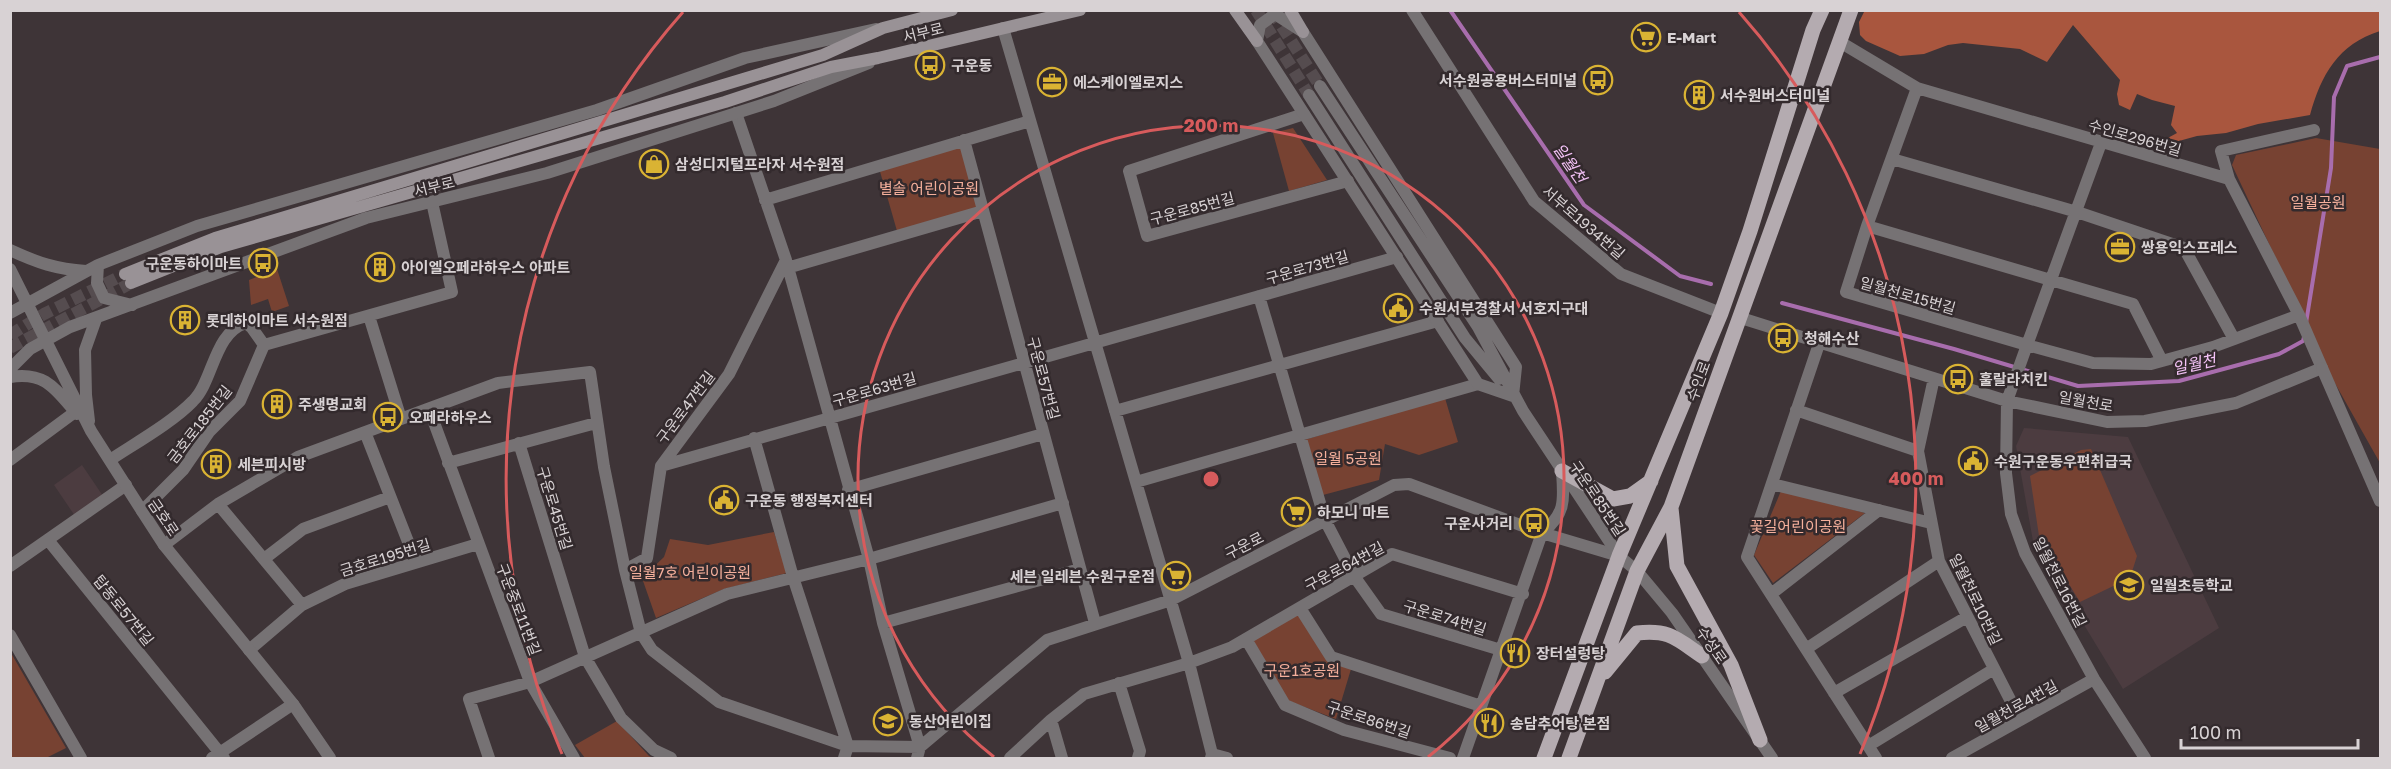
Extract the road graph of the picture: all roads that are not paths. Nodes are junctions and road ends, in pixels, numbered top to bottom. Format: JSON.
{"nodes":[{"id":1,"x":952,"y":10,"type":"edge"},
{"id":2,"x":1080,"y":10,"type":"edge"},
{"id":3,"x":1235,"y":10,"type":"edge"},
{"id":4,"x":1290,"y":10,"type":"edge"},
{"id":5,"x":1412,"y":10,"type":"edge"},
{"id":6,"x":1822,"y":10,"type":"edge"},
{"id":7,"x":1851,"y":10,"type":"edge"},
{"id":8,"x":883,"y":28,"type":"junction"},
{"id":9,"x":1003,"y":28,"type":"junction"},
{"id":10,"x":1302,"y":32,"type":"junction"},
{"id":11,"x":1257,"y":41,"type":"junction"},
{"id":12,"x":1840,"y":42,"type":"junction"},
{"id":13,"x":878,"y":58,"type":"junction"},
{"id":14,"x":1320,"y":86,"type":"tunnel mouth"},
{"id":15,"x":1917,"y":88,"type":"junction"},
{"id":16,"x":1309,"y":95,"type":"tunnel mouth"},
{"id":17,"x":736,"y":113,"type":"junction"},
{"id":18,"x":1304,"y":114,"type":"junction"},
{"id":19,"x":1030,"y":121,"type":"junction"},
{"id":20,"x":2314,"y":130,"type":"dead end"},
{"id":21,"x":964,"y":140,"type":"junction"},
{"id":22,"x":2101,"y":143,"type":"junction"},
{"id":23,"x":1892,"y":159,"type":"junction"},
{"id":24,"x":2229,"y":179,"type":"junction"},
{"id":25,"x":1348,"y":181,"type":"junction"},
{"id":26,"x":765,"y":200,"type":"junction"},
{"id":27,"x":432,"y":202,"type":"junction"},
{"id":28,"x":983,"y":211,"type":"junction"},
{"id":29,"x":2077,"y":212,"type":"junction"},
{"id":30,"x":1867,"y":226,"type":"junction"},
{"id":31,"x":10,"y":250,"type":"edge"},
{"id":32,"x":1397,"y":256,"type":"junction"},
{"id":33,"x":786,"y":264,"type":"junction"},
{"id":34,"x":92,"y":268,"type":"junction"},
{"id":35,"x":10,"y":269,"type":"edge"},
{"id":36,"x":2052,"y":279,"type":"junction"},
{"id":37,"x":1259,"y":296,"type":"junction"},
{"id":38,"x":27,"y":304,"type":"junction"},
{"id":39,"x":132,"y":305,"type":"junction"},
{"id":40,"x":10,"y":313,"type":"edge"},
{"id":41,"x":1721,"y":313,"type":"junction"},
{"id":42,"x":2299,"y":315,"type":"junction"},
{"id":43,"x":369,"y":316,"type":"junction"},
{"id":44,"x":1741,"y":318,"type":"junction"},
{"id":45,"x":96,"y":319,"type":"junction"},
{"id":46,"x":1438,"y":321,"type":"junction"},
{"id":47,"x":2234,"y":339,"type":"junction"},
{"id":48,"x":46,"y":341,"type":"junction"},
{"id":49,"x":1820,"y":341,"type":"junction"},
{"id":50,"x":1095,"y":342,"type":"junction"},
{"id":51,"x":264,"y":345,"type":"junction"},
{"id":52,"x":2028,"y":345,"type":"junction"},
{"id":53,"x":2162,"y":361,"type":"junction"},
{"id":54,"x":1024,"y":362,"type":"junction"},
{"id":55,"x":1278,"y":365,"type":"junction"},
{"id":56,"x":2322,"y":368,"type":"junction"},
{"id":57,"x":10,"y":369,"type":"edge"},
{"id":58,"x":10,"y":377,"type":"edge"},
{"id":59,"x":1934,"y":378,"type":"junction"},
{"id":60,"x":1478,"y":384,"type":"junction"},
{"id":61,"x":1513,"y":396,"type":"junction"},
{"id":62,"x":2007,"y":401,"type":"junction"},
{"id":63,"x":429,"y":409,"type":"junction"},
{"id":64,"x":1796,"y":410,"type":"junction"},
{"id":65,"x":1115,"y":411,"type":"junction"},
{"id":66,"x":75,"y":412,"type":"junction"},
{"id":67,"x":830,"y":417,"type":"junction"},
{"id":68,"x":401,"y":419,"type":"junction"},
{"id":69,"x":597,"y":423,"type":"junction"},
{"id":70,"x":91,"y":431,"type":"junction"},
{"id":71,"x":365,"y":432,"type":"junction"},
{"id":72,"x":1043,"y":434,"type":"junction"},
{"id":73,"x":1299,"y":436,"type":"junction"},
{"id":74,"x":754,"y":438,"type":"junction"},
{"id":75,"x":519,"y":443,"type":"junction"},
{"id":76,"x":1918,"y":451,"type":"junction"},
{"id":77,"x":10,"y":460,"type":"edge"},
{"id":78,"x":110,"y":460,"type":"junction"},
{"id":79,"x":448,"y":463,"type":"junction"},
{"id":80,"x":661,"y":466,"type":"junction"},
{"id":81,"x":1562,"y":471,"type":"junction"},
{"id":82,"x":1651,"y":480,"type":"junction"},
{"id":83,"x":1136,"y":482,"type":"junction"},
{"id":84,"x":126,"y":484,"type":"junction"},
{"id":85,"x":1772,"y":484,"type":"junction"},
{"id":86,"x":848,"y":490,"type":"junction"},
{"id":87,"x":390,"y":497,"type":"junction"},
{"id":88,"x":2380,"y":501,"type":"edge"},
{"id":89,"x":1063,"y":503,"type":"junction"},
{"id":90,"x":218,"y":504,"type":"junction"},
{"id":91,"x":1671,"y":507,"type":"junction"},
{"id":92,"x":1879,"y":510,"type":"junction"},
{"id":93,"x":142,"y":511,"type":"junction"},
{"id":94,"x":1324,"y":520,"type":"junction"},
{"id":95,"x":1930,"y":523,"type":"junction"},
{"id":96,"x":1542,"y":533,"type":"junction"},
{"id":97,"x":48,"y":540,"type":"junction"},
{"id":98,"x":164,"y":544,"type":"junction"},
{"id":99,"x":478,"y":544,"type":"junction"},
{"id":100,"x":1619,"y":556,"type":"junction"},
{"id":101,"x":264,"y":559,"type":"junction"},
{"id":102,"x":869,"y":560,"type":"junction"},
{"id":103,"x":1939,"y":561,"type":"junction"},
{"id":104,"x":416,"y":562,"type":"junction"},
{"id":105,"x":10,"y":566,"type":"edge"},
{"id":106,"x":1080,"y":569,"type":"junction"},
{"id":107,"x":625,"y":570,"type":"junction"},
{"id":108,"x":1637,"y":571,"type":"junction"},
{"id":109,"x":1354,"y":576,"type":"junction"},
{"id":110,"x":793,"y":577,"type":"junction"},
{"id":111,"x":1523,"y":594,"type":"junction"},
{"id":112,"x":1771,"y":594,"type":"junction"},
{"id":113,"x":1171,"y":600,"type":"junction"},
{"id":114,"x":302,"y":605,"type":"junction"},
{"id":115,"x":1300,"y":608,"type":"junction"},
{"id":116,"x":1968,"y":617,"type":"junction"},
{"id":117,"x":883,"y":623,"type":"junction"},
{"id":118,"x":1095,"y":623,"type":"junction"},
{"id":119,"x":640,"y":633,"type":"junction"},
{"id":120,"x":10,"y":635,"type":"edge"},
{"id":121,"x":1246,"y":639,"type":"junction"},
{"id":122,"x":1806,"y":648,"type":"junction"},
{"id":123,"x":249,"y":650,"type":"junction"},
{"id":124,"x":1501,"y":650,"type":"junction"},
{"id":125,"x":1702,"y":656,"type":"junction"},
{"id":126,"x":585,"y":657,"type":"junction"},
{"id":127,"x":1190,"y":663,"type":"junction"},
{"id":128,"x":1994,"y":669,"type":"junction"},
{"id":129,"x":2094,"y":679,"type":"junction"},
{"id":130,"x":530,"y":682,"type":"junction"},
{"id":131,"x":1119,"y":683,"type":"junction"},
{"id":132,"x":1596,"y":684,"type":"junction"},
{"id":133,"x":1834,"y":693,"type":"junction"},
{"id":134,"x":293,"y":704,"type":"junction"},
{"id":135,"x":1481,"y":706,"type":"junction"},
{"id":136,"x":2020,"y":719,"type":"junction"},
{"id":137,"x":1051,"y":720,"type":"junction"},
{"id":138,"x":1760,"y":740,"type":"junction"},
{"id":139,"x":848,"y":746,"type":"junction"},
{"id":140,"x":1868,"y":746,"type":"junction"},
{"id":141,"x":918,"y":753,"type":"edge"},
{"id":142,"x":1212,"y":756,"type":"edge"},
{"id":143,"x":219,"y":757,"type":"edge"},
{"id":144,"x":81,"y":759,"type":"edge"},
{"id":145,"x":330,"y":759,"type":"edge"},
{"id":146,"x":489,"y":759,"type":"edge"},
{"id":147,"x":574,"y":759,"type":"edge"},
{"id":148,"x":671,"y":759,"type":"edge"},
{"id":149,"x":844,"y":759,"type":"edge"},
{"id":150,"x":1010,"y":759,"type":"edge"},
{"id":151,"x":1062,"y":759,"type":"edge"},
{"id":152,"x":1138,"y":759,"type":"edge"},
{"id":153,"x":1227,"y":759,"type":"edge"},
{"id":154,"x":1449,"y":759,"type":"edge"},
{"id":155,"x":1463,"y":759,"type":"edge"},
{"id":156,"x":1544,"y":759,"type":"edge"},
{"id":157,"x":1569,"y":759,"type":"edge"},
{"id":158,"x":1772,"y":759,"type":"edge"},
{"id":159,"x":1876,"y":759,"type":"edge"},
{"id":160,"x":1952,"y":759,"type":"edge"},
{"id":161,"x":2145,"y":759,"type":"edge"}],
"edges":[{"from":1,"to":8,"type":"main road","name":"서부로"},
{"from":2,"to":9,"type":"main road","name":"서부로"},
{"from":3,"to":11,"type":"main road"},
{"from":4,"to":10,"type":"main road"},
{"from":5,"to":41,"type":"street","name":"서부로1934번길"},
{"from":6,"to":41,"type":"main road","name":"수인로"},
{"from":7,"to":12,"type":"main road","name":"수인로"},
{"from":8,"to":13,"type":"main road","name":"서부로"},
{"from":8,"to":34,"type":"street","name":"서부로"},
{"from":9,"to":13,"type":"main road","name":"서부로"},
{"from":9,"to":19,"type":"street"},
{"from":10,"to":11,"type":"street"},
{"from":10,"to":61,"type":"street"},
{"from":11,"to":18,"type":"street"},
{"from":12,"to":15,"type":"street","name":"수인로296번길"},
{"from":12,"to":44,"type":"main road","name":"수인로"},
{"from":13,"to":17,"type":"street","name":"서부로"},
{"from":14,"to":61,"type":"street","name":"구운로85번길"},
{"from":15,"to":22,"type":"street","name":"수인로296번길"},
{"from":15,"to":23,"type":"street","name":"일월천로15번길"},
{"from":16,"to":61,"type":"street","name":"구운로85번길"},
{"from":17,"to":26,"type":"street"},
{"from":17,"to":27,"type":"street","name":"서부로"},
{"from":18,"to":25,"type":"street"},
{"from":18,"to":25,"type":"street","name":"구운로85번길"},
{"from":19,"to":21,"type":"street"},
{"from":19,"to":50,"type":"street"},
{"from":20,"to":24,"type":"street"},
{"from":21,"to":26,"type":"street"},
{"from":21,"to":28,"type":"street","name":"구운로57번길"},
{"from":22,"to":24,"type":"street","name":"수인로296번길"},
{"from":22,"to":29,"type":"street"},
{"from":23,"to":29,"type":"street"},
{"from":23,"to":30,"type":"street","name":"일월천로15번길"},
{"from":24,"to":42,"type":"street"},
{"from":25,"to":32,"type":"street"},
{"from":26,"to":33,"type":"street"},
{"from":27,"to":39,"type":"street","name":"서부로"},
{"from":27,"to":43,"type":"street"},
{"from":28,"to":33,"type":"street"},
{"from":28,"to":54,"type":"street","name":"구운로57번길"},
{"from":29,"to":36,"type":"street"},
{"from":29,"to":47,"type":"street"},
{"from":30,"to":36,"type":"street"},
{"from":30,"to":52,"type":"street","name":"일월천로15번길"},
{"from":31,"to":34,"type":"street"},
{"from":32,"to":37,"type":"street","name":"구운로73번길"},
{"from":32,"to":46,"type":"street"},
{"from":33,"to":67,"type":"street"},
{"from":33,"to":80,"type":"street","name":"구운로47번길"},
{"from":34,"to":38,"type":"street","name":"서부로"},
{"from":34,"to":39,"type":"street"},
{"from":35,"to":38,"type":"street","name":"금호로"},
{"from":36,"to":52,"type":"street"},
{"from":36,"to":53,"type":"street"},
{"from":37,"to":50,"type":"street","name":"구운로63번길"},
{"from":37,"to":55,"type":"street","name":"구운로73번길"},
{"from":38,"to":40,"type":"street","name":"서부로"},
{"from":38,"to":48,"type":"street","name":"금호로"},
{"from":39,"to":45,"type":"street","name":"서부로"},
{"from":41,"to":82,"type":"main road","name":"수인로"},
{"from":42,"to":47,"type":"street","name":"일월천로15번길"},
{"from":42,"to":56,"type":"street"},
{"from":43,"to":51,"type":"street"},
{"from":43,"to":68,"type":"street"},
{"from":44,"to":49,"type":"street","name":"일월천로"},
{"from":44,"to":91,"type":"main road","name":"수인로"},
{"from":45,"to":48,"type":"street","name":"서부로"},
{"from":45,"to":70,"type":"street"},
{"from":46,"to":55,"type":"street"},
{"from":46,"to":60,"type":"street"},
{"from":47,"to":53,"type":"street","name":"일월천로15번길"},
{"from":48,"to":57,"type":"street","name":"서부로"},
{"from":48,"to":70,"type":"street","name":"금호로"},
{"from":49,"to":59,"type":"street","name":"일월천로"},
{"from":49,"to":64,"type":"street"},
{"from":50,"to":54,"type":"street","name":"구운로63번길"},
{"from":50,"to":65,"type":"street"},
{"from":51,"to":78,"type":"street"},
{"from":51,"to":93,"type":"street","name":"금호로185번길"},
{"from":52,"to":53,"type":"street","name":"일월천로15번길"},
{"from":52,"to":62,"type":"street"},
{"from":54,"to":67,"type":"street","name":"구운로63번길"},
{"from":54,"to":72,"type":"street","name":"구운로57번길"},
{"from":55,"to":65,"type":"street"},
{"from":55,"to":73,"type":"street","name":"구운로73번길"},
{"from":56,"to":62,"type":"street","name":"일월천로"},
{"from":56,"to":88,"type":"street"},
{"from":58,"to":66,"type":"street"},
{"from":59,"to":62,"type":"street","name":"일월천로"},
{"from":59,"to":76,"type":"street","name":"일월천로10번길"},
{"from":60,"to":61,"type":"street"},
{"from":60,"to":73,"type":"street"},
{"from":61,"to":81,"type":"street","name":"구운로85번길"},
{"from":62,"to":129,"type":"street","name":"일월천로16번길"},
{"from":63,"to":68,"type":"street"},
{"from":63,"to":69,"type":"street"},
{"from":63,"to":79,"type":"street","name":"구운중로11번길"},
{"from":64,"to":76,"type":"street"},
{"from":64,"to":85,"type":"street"},
{"from":65,"to":83,"type":"street"},
{"from":66,"to":70,"type":"street"},
{"from":66,"to":77,"type":"street"},
{"from":67,"to":74,"type":"street","name":"구운로63번길"},
{"from":67,"to":86,"type":"street"},
{"from":68,"to":71,"type":"street"},
{"from":69,"to":75,"type":"street"},
{"from":69,"to":107,"type":"street"},
{"from":70,"to":78,"type":"street","name":"금호로"},
{"from":71,"to":87,"type":"street"},
{"from":71,"to":90,"type":"street"},
{"from":72,"to":86,"type":"street"},
{"from":72,"to":89,"type":"street","name":"구운로57번길"},
{"from":73,"to":83,"type":"street"},
{"from":73,"to":94,"type":"street","name":"구운로73번길"},
{"from":74,"to":80,"type":"street","name":"구운로63번길"},
{"from":74,"to":110,"type":"street"},
{"from":75,"to":79,"type":"street"},
{"from":75,"to":126,"type":"street","name":"구운로45번길"},
{"from":76,"to":95,"type":"street","name":"일월천로10번길"},
{"from":78,"to":84,"type":"street","name":"금호로"},
{"from":79,"to":99,"type":"street","name":"구운중로11번길"},
{"from":80,"to":107,"type":"street","name":"구운로47번길"},
{"from":81,"to":82,"type":"main road"},
{"from":81,"to":96,"type":"street"},
{"from":81,"to":100,"type":"street","name":"구운로85번길"},
{"from":82,"to":100,"type":"main road","name":"수인로"},
{"from":83,"to":113,"type":"street"},
{"from":84,"to":93,"type":"street","name":"금호로"},
{"from":84,"to":97,"type":"street"},
{"from":85,"to":92,"type":"street"},
{"from":85,"to":112,"type":"street"},
{"from":86,"to":102,"type":"street"},
{"from":87,"to":101,"type":"street"},
{"from":87,"to":104,"type":"street"},
{"from":89,"to":102,"type":"street"},
{"from":89,"to":106,"type":"street","name":"구운로57번길"},
{"from":90,"to":98,"type":"street"},
{"from":90,"to":101,"type":"street"},
{"from":91,"to":108,"type":"main road","name":"수인로"},
{"from":91,"to":138,"type":"main road"},
{"from":92,"to":95,"type":"street"},
{"from":92,"to":112,"type":"street"},
{"from":93,"to":98,"type":"street","name":"금호로"},
{"from":94,"to":96,"type":"street","name":"구운로"},
{"from":94,"to":109,"type":"street","name":"구운로74번길"},
{"from":94,"to":113,"type":"street","name":"구운로"},
{"from":95,"to":103,"type":"street","name":"일월천로10번길"},
{"from":96,"to":100,"type":"street","name":"구운로"},
{"from":96,"to":111,"type":"street"},
{"from":97,"to":105,"type":"street"},
{"from":97,"to":143,"type":"street","name":"탑동로57번길"},
{"from":98,"to":123,"type":"street","name":"금호로"},
{"from":99,"to":104,"type":"street","name":"금호로195번길"},
{"from":99,"to":130,"type":"street","name":"구운중로11번길"},
{"from":100,"to":108,"type":"street","name":"수성로"},
{"from":100,"to":156,"type":"main road","name":"수인로"},
{"from":101,"to":114,"type":"street"},
{"from":102,"to":110,"type":"street"},
{"from":102,"to":117,"type":"street"},
{"from":103,"to":116,"type":"street","name":"일월천로10번길"},
{"from":103,"to":122,"type":"street"},
{"from":104,"to":114,"type":"street","name":"금호로195번길"},
{"from":106,"to":117,"type":"street"},
{"from":106,"to":118,"type":"street","name":"구운로57번길"},
{"from":107,"to":119,"type":"street"},
{"from":108,"to":125,"type":"street","name":"수성로"},
{"from":108,"to":132,"type":"main road","name":"수인로"},
{"from":109,"to":111,"type":"street","name":"구운로64번길"},
{"from":109,"to":115,"type":"street","name":"구운로64번길"},
{"from":109,"to":124,"type":"street","name":"구운로74번길"},
{"from":110,"to":119,"type":"street"},
{"from":110,"to":139,"type":"street"},
{"from":111,"to":124,"type":"street"},
{"from":112,"to":122,"type":"street"},
{"from":113,"to":118,"type":"street","name":"구운로"},
{"from":113,"to":127,"type":"street"},
{"from":114,"to":123,"type":"street","name":"금호로195번길"},
{"from":115,"to":121,"type":"street","name":"구운로64번길"},
{"from":115,"to":135,"type":"street"},
{"from":116,"to":128,"type":"street","name":"일월천로10번길"},
{"from":116,"to":133,"type":"street"},
{"from":117,"to":141,"type":"street"},
{"from":118,"to":141,"type":"street","name":"구운로"},
{"from":119,"to":126,"type":"street"},
{"from":119,"to":139,"type":"street"},
{"from":120,"to":144,"type":"street"},
{"from":121,"to":127,"type":"street","name":"구운로64번길"},
{"from":121,"to":154,"type":"street","name":"구운로86번길"},
{"from":122,"to":133,"type":"street"},
{"from":123,"to":134,"type":"street","name":"금호로"},
{"from":124,"to":135,"type":"street"},
{"from":125,"to":132,"type":"main road"},
{"from":125,"to":138,"type":"street","name":"수성로"},
{"from":126,"to":130,"type":"street"},
{"from":126,"to":148,"type":"street","name":"구운로45번길"},
{"from":127,"to":131,"type":"street","name":"구운로64번길"},
{"from":127,"to":142,"type":"street"},
{"from":128,"to":136,"type":"street","name":"일월천로10번길"},
{"from":128,"to":140,"type":"street"},
{"from":129,"to":136,"type":"street","name":"일월천로4번길"},
{"from":129,"to":161,"type":"street","name":"일월천로16번길"},
{"from":130,"to":146,"type":"street"},
{"from":130,"to":147,"type":"street","name":"구운중로11번길"},
{"from":131,"to":137,"type":"street","name":"구운로64번길"},
{"from":131,"to":152,"type":"street"},
{"from":132,"to":157,"type":"main road","name":"수인로"},
{"from":133,"to":140,"type":"street"},
{"from":134,"to":143,"type":"street"},
{"from":134,"to":145,"type":"street","name":"금호로"},
{"from":135,"to":155,"type":"street"},
{"from":136,"to":160,"type":"street","name":"일월천로4번길"},
{"from":137,"to":150,"type":"street","name":"구운로64번길"},
{"from":137,"to":151,"type":"street"},
{"from":138,"to":158,"type":"street","name":"수성로"},
{"from":139,"to":141,"type":"street"},
{"from":139,"to":149,"type":"street"},
{"from":140,"to":159,"type":"street"},
{"from":142,"to":153,"type":"street"}]}
